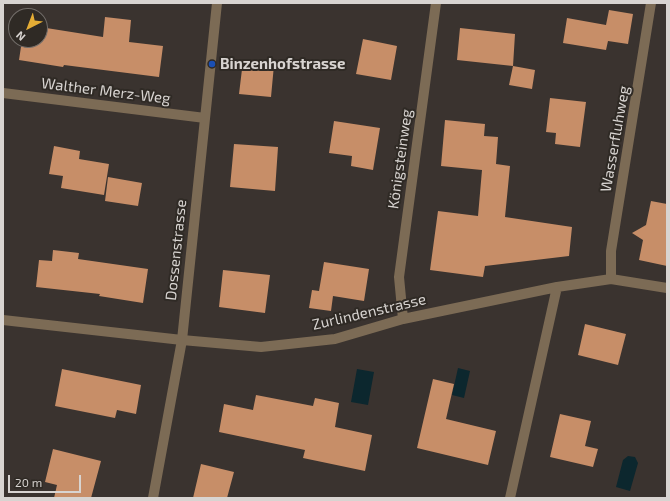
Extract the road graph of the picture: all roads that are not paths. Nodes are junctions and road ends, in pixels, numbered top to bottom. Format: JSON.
{"nodes":[{"id":1,"x":217,"y":3,"type":"edge"},
{"id":2,"x":436,"y":3,"type":"edge"},
{"id":3,"x":651,"y":3,"type":"edge"},
{"id":4,"x":3,"y":94,"type":"edge"},
{"id":5,"x":205,"y":118,"type":"junction"},
{"id":6,"x":611,"y":279,"type":"junction"},
{"id":7,"x":557,"y":287,"type":"junction"},
{"id":8,"x":667,"y":288,"type":"edge"},
{"id":9,"x":403,"y":319,"type":"junction"},
{"id":10,"x":3,"y":320,"type":"edge"},
{"id":11,"x":182,"y":340,"type":"junction"},
{"id":12,"x":153,"y":498,"type":"edge"},
{"id":13,"x":510,"y":498,"type":"edge"}],
"edges":[{"from":1,"to":5,"type":"street","name":"Dossenstrasse"},
{"from":2,"to":9,"type":"street","name":"Königsteinweg"},
{"from":3,"to":6,"type":"street","name":"Wasserfluhweg"},
{"from":4,"to":5,"type":"street","name":"Walther Merz-Weg"},
{"from":5,"to":11,"type":"street","name":"Dossenstrasse"},
{"from":6,"to":7,"type":"street","name":"Zurlindenstrasse"},
{"from":6,"to":8,"type":"street","name":"Zurlindenstrasse"},
{"from":7,"to":9,"type":"street","name":"Zurlindenstrasse"},
{"from":7,"to":13,"type":"street"},
{"from":9,"to":11,"type":"street","name":"Zurlindenstrasse"},
{"from":10,"to":11,"type":"street","name":"Zurlindenstrasse"},
{"from":11,"to":12,"type":"street","name":"Dossenstrasse"}]}
